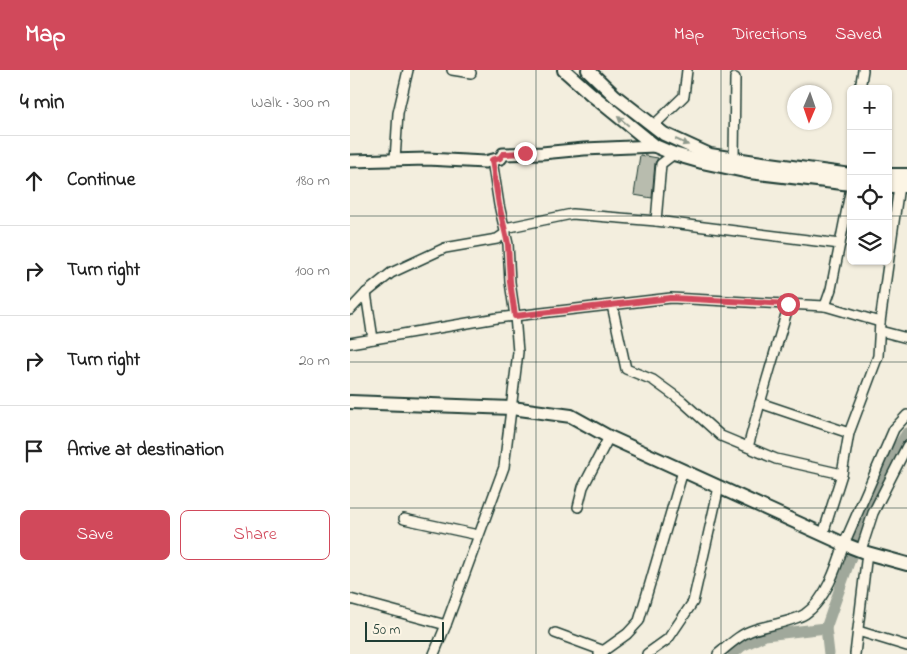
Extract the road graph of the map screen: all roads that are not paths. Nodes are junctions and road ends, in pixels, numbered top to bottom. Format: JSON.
{"nodes":[{"id":1,"x":408,"y":70,"type":"edge"},
{"id":2,"x":452,"y":70,"type":"edge"},
{"id":3,"x":564,"y":70,"type":"edge"},
{"id":4,"x":588,"y":70,"type":"edge"},
{"id":5,"x":687,"y":70,"type":"edge"},
{"id":6,"x":864,"y":70,"type":"edge"},
{"id":7,"x":471,"y":73,"type":"dead end"},
{"id":8,"x":735,"y":78,"type":"dead end"},
{"id":9,"x":861,"y":85,"type":"edge"},
{"id":10,"x":653,"y":126,"type":"junction"},
{"id":11,"x":655,"y":146,"type":"junction"},
{"id":12,"x":674,"y":154,"type":"junction"},
{"id":13,"x":734,"y":159,"type":"junction"},
{"id":14,"x":395,"y":160,"type":"junction"},
{"id":15,"x":492,"y":160,"type":"junction"},
{"id":16,"x":350,"y":161,"type":"edge"},
{"id":17,"x":847,"y":174,"type":"edge"},
{"id":18,"x":892,"y":175,"type":"edge"},
{"id":19,"x":907,"y":175,"type":"edge"},
{"id":20,"x":847,"y":185,"type":"edge"},
{"id":21,"x":898,"y":186,"type":"edge"},
{"id":22,"x":847,"y":207,"type":"edge"},
{"id":23,"x":656,"y":221,"type":"junction"},
{"id":24,"x":506,"y":233,"type":"junction"},
{"id":25,"x":840,"y":244,"type":"junction"},
{"id":26,"x":366,"y":293,"type":"junction"},
{"id":27,"x":788,"y":304,"type":"junction"},
{"id":28,"x":612,"y":305,"type":"junction"},
{"id":29,"x":825,"y":306,"type":"junction"},
{"id":30,"x":350,"y":310,"type":"edge"},
{"id":31,"x":515,"y":316,"type":"junction"},
{"id":32,"x":880,"y":326,"type":"junction"},
{"id":33,"x":907,"y":338,"type":"edge"},
{"id":34,"x":373,"y":339,"type":"junction"},
{"id":35,"x":350,"y":343,"type":"edge"},
{"id":36,"x":350,"y":402,"type":"edge"},
{"id":37,"x":760,"y":403,"type":"junction"},
{"id":38,"x":512,"y":408,"type":"junction"},
{"id":39,"x":907,"y":415,"type":"edge"},
{"id":40,"x":850,"y":433,"type":"junction"},
{"id":41,"x":609,"y":437,"type":"junction"},
{"id":42,"x":907,"y":446,"type":"edge"},
{"id":43,"x":748,"y":447,"type":"junction"},
{"id":44,"x":683,"y":471,"type":"junction"},
{"id":45,"x":842,"y":474,"type":"junction"},
{"id":46,"x":720,"y":487,"type":"junction"},
{"id":47,"x":578,"y":507,"type":"dead end"},
{"id":48,"x":404,"y":520,"type":"dead end"},
{"id":49,"x":823,"y":534,"type":"junction"},
{"id":50,"x":478,"y":535,"type":"junction"},
{"id":51,"x":856,"y":548,"type":"junction"},
{"id":52,"x":907,"y":564,"type":"edge"},
{"id":53,"x":350,"y":599,"type":"edge"},
{"id":54,"x":446,"y":625,"type":"junction"},
{"id":55,"x":858,"y":631,"type":"junction"},
{"id":56,"x":555,"y":633,"type":"dead end"},
{"id":57,"x":907,"y":646,"type":"edge"},
{"id":58,"x":601,"y":652,"type":"edge"},
{"id":59,"x":434,"y":654,"type":"edge"},
{"id":60,"x":647,"y":654,"type":"edge"},
{"id":61,"x":718,"y":654,"type":"edge"},
{"id":62,"x":855,"y":654,"type":"edge"}],
"edges":[{"from":1,"to":14,"type":"street"},
{"from":2,"to":7,"type":"street"},
{"from":11,"to":3,"type":"main road","one_way":true},
{"from":4,"to":10,"type":"main road"},
{"from":5,"to":10,"type":"street"},
{"from":6,"to":9,"type":"street"},
{"from":8,"to":13,"type":"street"},
{"from":10,"to":13,"type":"main road","one_way":true},
{"from":11,"to":12,"type":"main road"},
{"from":11,"to":15,"type":"street"},
{"from":12,"to":20,"type":"main road"},
{"from":12,"to":23,"type":"street"},
{"from":13,"to":17,"type":"main road"},
{"from":14,"to":15,"type":"street"},
{"from":14,"to":16,"type":"street"},
{"from":15,"to":24,"type":"street"},
{"from":18,"to":19,"type":"main road"},
{"from":21,"to":32,"type":"street"},
{"from":22,"to":25,"type":"street"},
{"from":23,"to":24,"type":"street"},
{"from":23,"to":25,"type":"street"},
{"from":24,"to":26,"type":"street"},
{"from":24,"to":31,"type":"street"},
{"from":25,"to":29,"type":"street"},
{"from":26,"to":30,"type":"street"},
{"from":26,"to":34,"type":"street"},
{"from":27,"to":28,"type":"street"},
{"from":27,"to":29,"type":"street"},
{"from":27,"to":37,"type":"street"},
{"from":28,"to":31,"type":"street"},
{"from":28,"to":43,"type":"street"},
{"from":29,"to":32,"type":"street"},
{"from":31,"to":34,"type":"street"},
{"from":31,"to":38,"type":"street"},
{"from":32,"to":33,"type":"street"},
{"from":32,"to":40,"type":"street"},
{"from":34,"to":35,"type":"street"},
{"from":36,"to":38,"type":"main road"},
{"from":37,"to":40,"type":"street"},
{"from":37,"to":43,"type":"street"},
{"from":38,"to":41,"type":"main road"},
{"from":38,"to":50,"type":"street"},
{"from":39,"to":51,"type":"street"},
{"from":40,"to":45,"type":"street"},
{"from":41,"to":44,"type":"main road"},
{"from":41,"to":47,"type":"street"},
{"from":42,"to":51,"type":"street"},
{"from":43,"to":45,"type":"street"},
{"from":44,"to":46,"type":"main road"},
{"from":44,"to":58,"type":"street"},
{"from":45,"to":49,"type":"street"},
{"from":46,"to":49,"type":"main road"},
{"from":46,"to":60,"type":"street"},
{"from":48,"to":50,"type":"street"},
{"from":49,"to":51,"type":"main road"},
{"from":50,"to":54,"type":"street"},
{"from":51,"to":52,"type":"main road"},
{"from":51,"to":55,"type":"street"},
{"from":51,"to":61,"type":"street"},
{"from":53,"to":54,"type":"street"},
{"from":54,"to":59,"type":"street"},
{"from":55,"to":57,"type":"street"},
{"from":55,"to":62,"type":"street"},
{"from":56,"to":58,"type":"street"}]}
